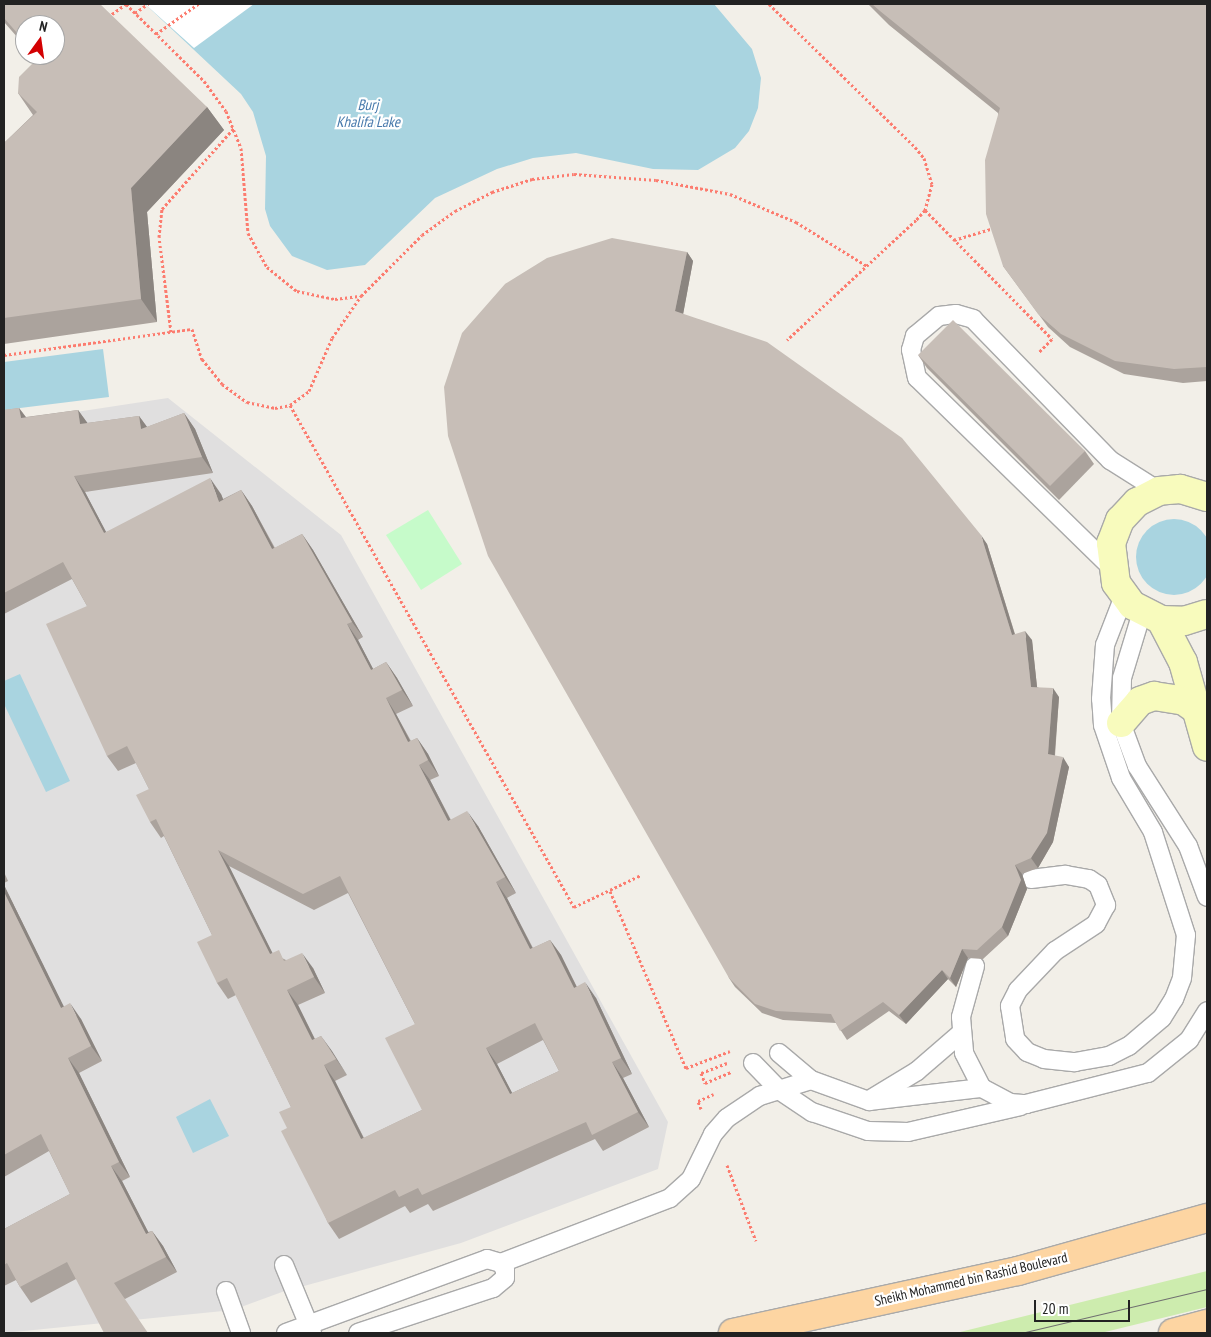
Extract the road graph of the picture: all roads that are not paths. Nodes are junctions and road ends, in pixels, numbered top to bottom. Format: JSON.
{"nodes":[{"id":1,"x":1159,"y":491,"type":"junction"},
{"id":2,"x":1205,"y":493,"type":"edge"},
{"id":3,"x":1112,"y":568,"type":"junction"},
{"id":4,"x":1143,"y":609,"type":"junction"},
{"id":5,"x":1207,"y":614,"type":"edge"},
{"id":6,"x":1197,"y":710,"type":"junction"},
{"id":7,"x":1121,"y":723,"type":"junction"},
{"id":8,"x":1207,"y":747,"type":"edge"},
{"id":9,"x":1031,"y":879,"type":"dead end"},
{"id":10,"x":1207,"y":897,"type":"edge"},
{"id":11,"x":975,"y":966,"type":"edge"},
{"id":12,"x":1207,"y":1011,"type":"edge"},
{"id":13,"x":961,"y":1032,"type":"junction"},
{"id":14,"x":779,"y":1053,"type":"dead end"},
{"id":15,"x":747,"y":1066,"type":"road end"},
{"id":16,"x":811,"y":1080,"type":"junction"},
{"id":17,"x":982,"y":1088,"type":"junction"},
{"id":18,"x":779,"y":1090,"type":"junction"},
{"id":19,"x":869,"y":1101,"type":"junction"},
{"id":20,"x":1026,"y":1104,"type":"junction"},
{"id":21,"x":1207,"y":1218,"type":"edge"},
{"id":22,"x":501,"y":1263,"type":"junction"},
{"id":23,"x":284,"y":1265,"type":"dead end"},
{"id":24,"x":226,"y":1291,"type":"dead end"},
{"id":25,"x":1207,"y":1324,"type":"edge"},
{"id":26,"x":310,"y":1328,"type":"edge"},
{"id":27,"x":241,"y":1333,"type":"edge"},
{"id":28,"x":286,"y":1333,"type":"edge"},
{"id":29,"x":358,"y":1333,"type":"edge"},
{"id":30,"x":733,"y":1333,"type":"edge"},
{"id":31,"x":1173,"y":1333,"type":"edge"}],
"edges":[{"from":1,"to":2,"type":"street"},
{"from":1,"to":3,"type":"street"},
{"from":1,"to":3,"type":"lane"},
{"from":3,"to":4,"type":"street"},
{"from":4,"to":5,"type":"street"},
{"from":4,"to":6,"type":"street"},
{"from":4,"to":7,"type":"lane"},
{"from":4,"to":9,"type":"lane"},
{"from":6,"to":7,"type":"street"},
{"from":6,"to":8,"type":"street"},
{"from":7,"to":10,"type":"lane"},
{"from":11,"to":13,"type":"lane"},
{"from":12,"to":20,"type":"lane"},
{"from":13,"to":17,"type":"lane"},
{"from":13,"to":19,"type":"lane"},
{"from":14,"to":16,"type":"lane"},
{"from":15,"to":18,"type":"lane"},
{"from":16,"to":18,"type":"lane"},
{"from":16,"to":19,"type":"lane"},
{"from":17,"to":19,"type":"lane"},
{"from":17,"to":20,"type":"lane"},
{"from":18,"to":20,"type":"lane"},
{"from":18,"to":22,"type":"lane"},
{"from":21,"to":30,"type":"main road","name":"Sheikh Mohammed bin Rashid Boulevard"},
{"from":22,"to":26,"type":"lane"},
{"from":22,"to":29,"type":"lane"},
{"from":23,"to":26,"type":"lane"},
{"from":24,"to":27,"type":"lane"},
{"from":25,"to":31,"type":"main road"},
{"from":26,"to":28,"type":"lane"}]}
